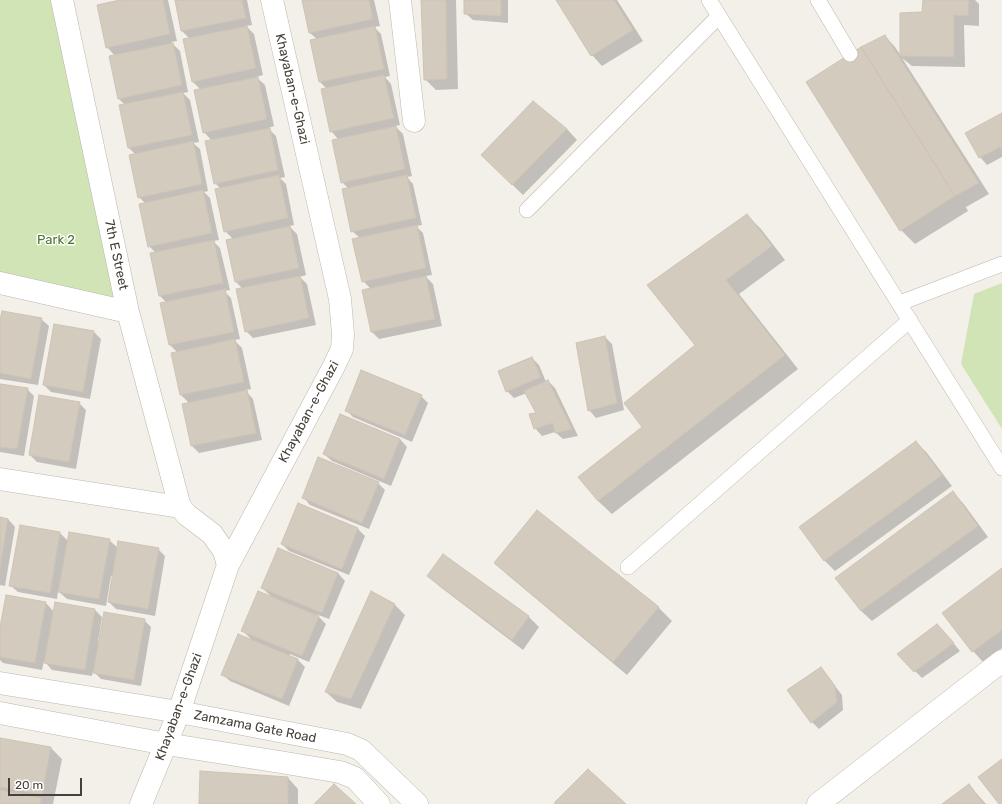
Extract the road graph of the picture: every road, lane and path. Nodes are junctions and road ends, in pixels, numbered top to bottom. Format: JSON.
{"nodes":[{"id":1,"x":62,"y":0,"type":"edge"},
{"id":2,"x":272,"y":0,"type":"edge"},
{"id":3,"x":400,"y":0,"type":"edge"},
{"id":4,"x":709,"y":0,"type":"edge"},
{"id":5,"x":818,"y":0,"type":"edge"},
{"id":6,"x":719,"y":16,"type":"junction"},
{"id":7,"x":850,"y":54,"type":"dead end"},
{"id":8,"x":414,"y":121,"type":"dead end"},
{"id":9,"x":526,"y":210,"type":"dead end"},
{"id":10,"x":1002,"y":264,"type":"edge"},
{"id":11,"x":0,"y":283,"type":"edge"},
{"id":12,"x":900,"y":303,"type":"junction"},
{"id":13,"x":128,"y":312,"type":"junction"},
{"id":14,"x":910,"y":320,"type":"junction"},
{"id":15,"x":1002,"y":468,"type":"edge"},
{"id":16,"x":0,"y":479,"type":"edge"},
{"id":17,"x":180,"y":508,"type":"junction"},
{"id":18,"x":228,"y":565,"type":"junction"},
{"id":19,"x":628,"y":567,"type":"dead end"},
{"id":20,"x":1002,"y":661,"type":"edge"},
{"id":21,"x":0,"y":683,"type":"edge"},
{"id":22,"x":179,"y":712,"type":"junction"},
{"id":23,"x":0,"y":713,"type":"edge"},
{"id":24,"x":166,"y":744,"type":"junction"},
{"id":25,"x":141,"y":804,"type":"edge"},
{"id":26,"x":379,"y":804,"type":"edge"},
{"id":27,"x":417,"y":804,"type":"edge"},
{"id":28,"x":818,"y":804,"type":"edge"}],
"edges":[{"from":1,"to":13,"type":"street","name":"7th E Street"},
{"from":2,"to":18,"type":"street","name":"Khayaban-e-Ghazi"},
{"from":3,"to":8,"type":"street"},
{"from":4,"to":6,"type":"lane"},
{"from":5,"to":7,"type":"lane"},
{"from":6,"to":9,"type":"lane"},
{"from":6,"to":12,"type":"lane"},
{"from":10,"to":12,"type":"lane"},
{"from":11,"to":13,"type":"street"},
{"from":12,"to":14,"type":"lane"},
{"from":13,"to":17,"type":"street","name":"7th E Street"},
{"from":14,"to":15,"type":"lane"},
{"from":14,"to":19,"type":"lane"},
{"from":16,"to":17,"type":"street"},
{"from":17,"to":18,"type":"street"},
{"from":18,"to":22,"type":"street","name":"Khayaban-e-Ghazi"},
{"from":20,"to":28,"type":"street"},
{"from":21,"to":22,"type":"street","name":"Zamzama Gate Road"},
{"from":22,"to":24,"type":"street","name":"Khayaban-e-Ghazi"},
{"from":22,"to":27,"type":"street","name":"Zamzama Gate Road"},
{"from":23,"to":24,"type":"street"},
{"from":24,"to":25,"type":"street","name":"Khayaban-e-Ghazi"},
{"from":24,"to":26,"type":"street"}]}
